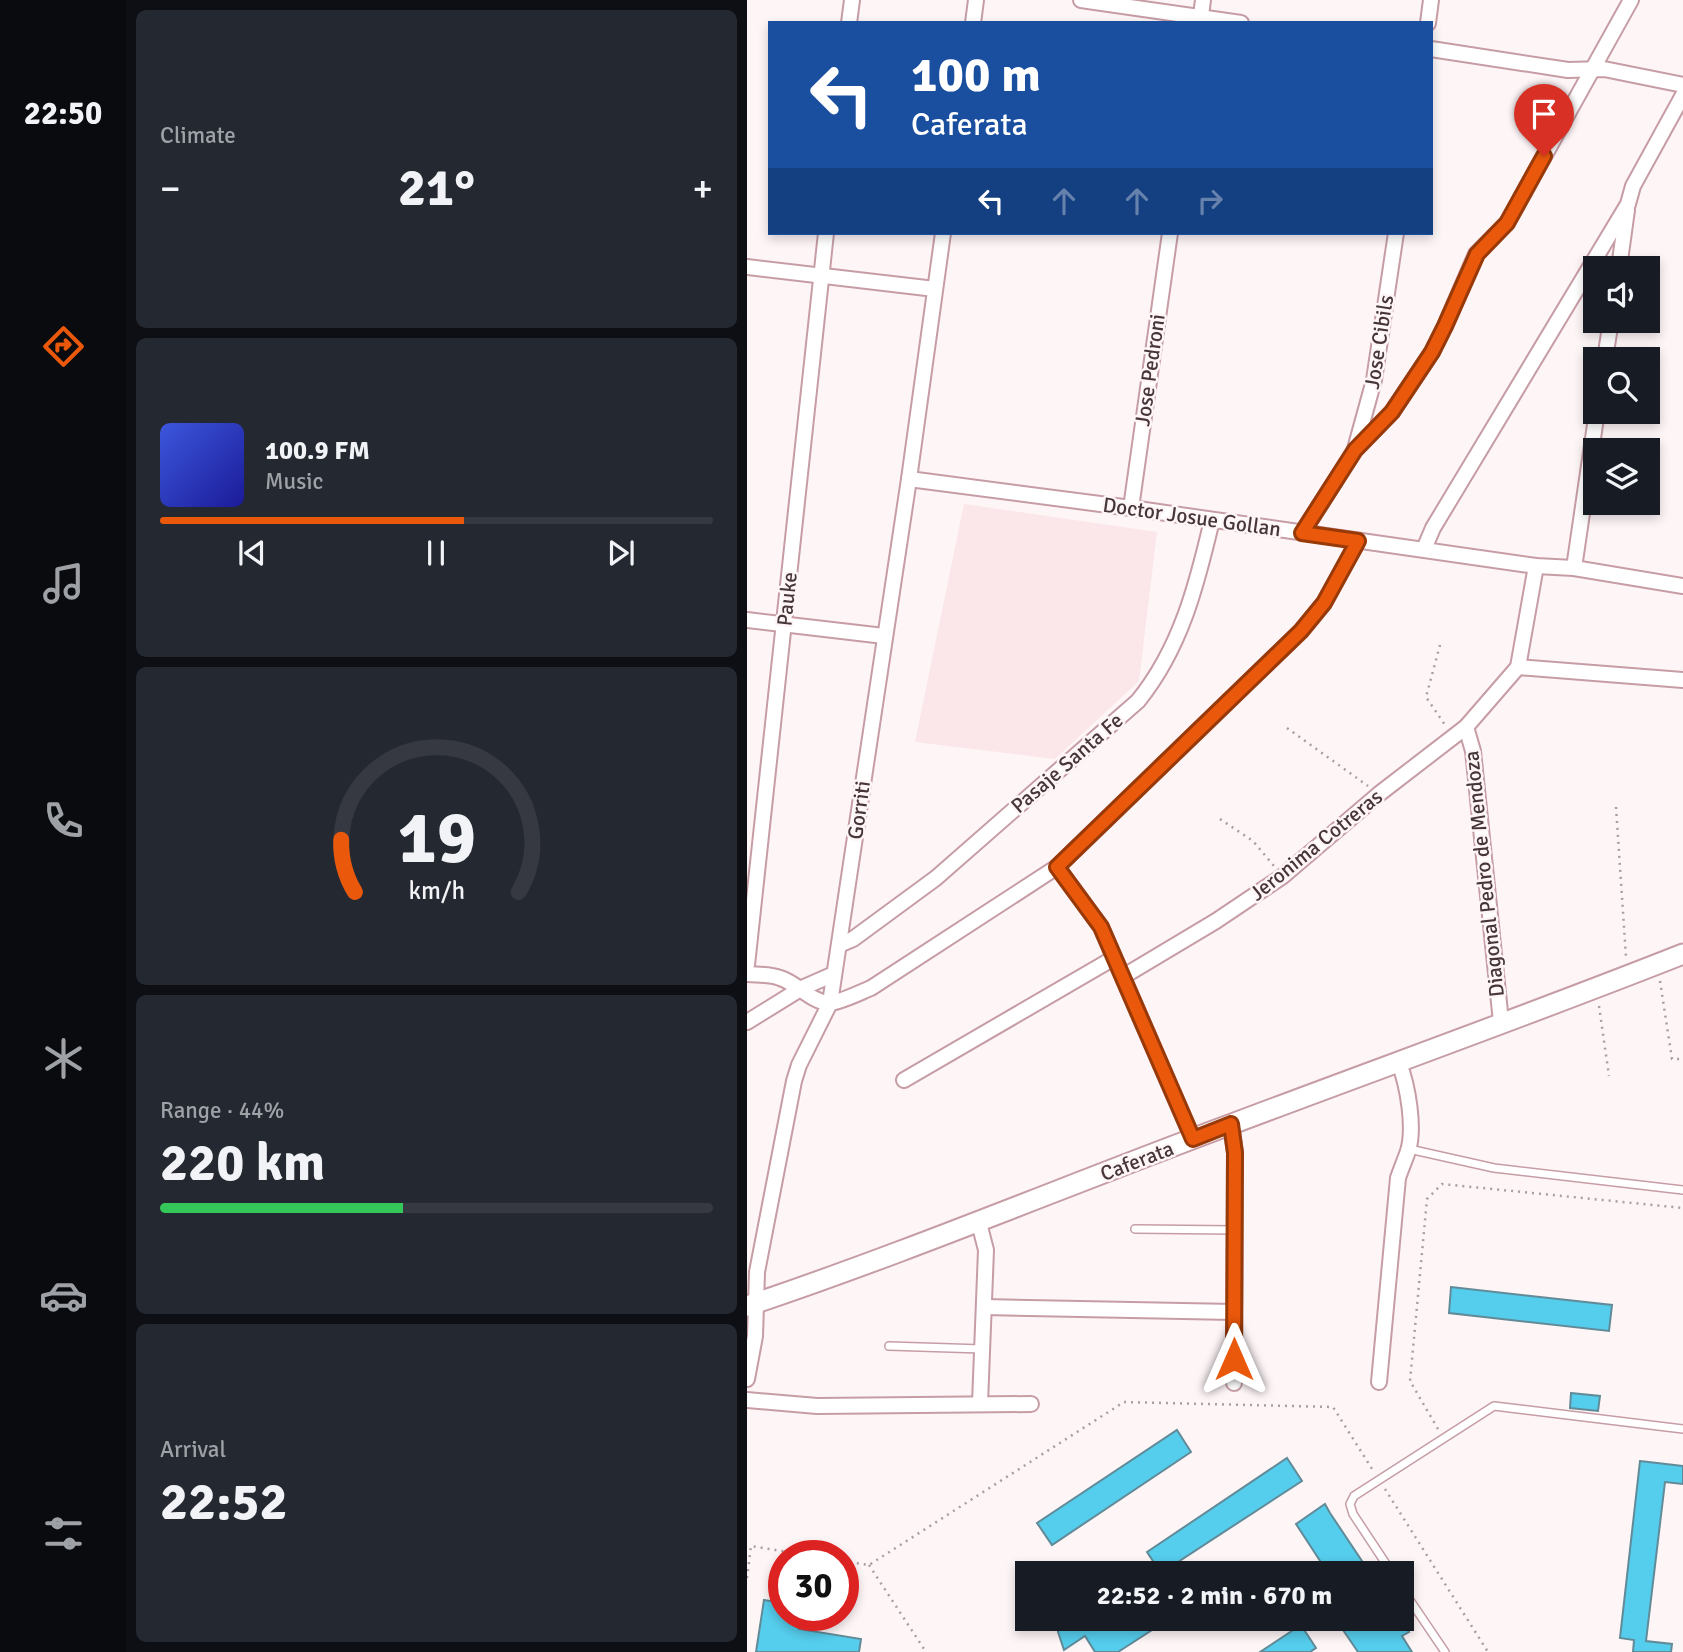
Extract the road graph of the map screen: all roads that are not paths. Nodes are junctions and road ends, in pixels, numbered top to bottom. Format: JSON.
{"nodes":[{"id":1,"x":852,"y":0,"type":"edge"},
{"id":2,"x":976,"y":0,"type":"edge"},
{"id":3,"x":1081,"y":0,"type":"edge"},
{"id":4,"x":1203,"y":0,"type":"edge"},
{"id":5,"x":1431,"y":0,"type":"edge"},
{"id":6,"x":1631,"y":0,"type":"edge"},
{"id":7,"x":1200,"y":20,"type":"edge"},
{"id":8,"x":849,"y":21,"type":"edge"},
{"id":9,"x":973,"y":21,"type":"edge"},
{"id":10,"x":1428,"y":21,"type":"edge"},
{"id":11,"x":1433,"y":49,"type":"edge"},
{"id":12,"x":1594,"y":68,"type":"junction"},
{"id":13,"x":1683,"y":85,"type":"edge"},
{"id":14,"x":1683,"y":95,"type":"edge"},
{"id":15,"x":1628,"y":204,"type":"junction"},
{"id":16,"x":826,"y":235,"type":"edge"},
{"id":17,"x":943,"y":235,"type":"edge"},
{"id":18,"x":1170,"y":235,"type":"edge"},
{"id":19,"x":1396,"y":235,"type":"edge"},
{"id":20,"x":1621,"y":256,"type":"edge"},
{"id":21,"x":747,"y":267,"type":"edge"},
{"id":22,"x":822,"y":275,"type":"junction"},
{"id":23,"x":935,"y":289,"type":"junction"},
{"id":24,"x":1595,"y":424,"type":"edge"},
{"id":25,"x":1355,"y":450,"type":"junction"},
{"id":26,"x":909,"y":479,"type":"junction"},
{"id":27,"x":1131,"y":508,"type":"junction"},
{"id":28,"x":1212,"y":520,"type":"junction"},
{"id":29,"x":1302,"y":533,"type":"junction"},
{"id":30,"x":1358,"y":541,"type":"junction"},
{"id":31,"x":1424,"y":550,"type":"junction"},
{"id":32,"x":1536,"y":566,"type":"junction"},
{"id":33,"x":1574,"y":568,"type":"junction"},
{"id":34,"x":1683,"y":586,"type":"edge"},
{"id":35,"x":747,"y":620,"type":"edge"},
{"id":36,"x":784,"y":624,"type":"junction"},
{"id":37,"x":884,"y":636,"type":"junction"},
{"id":38,"x":1518,"y":667,"type":"junction"},
{"id":39,"x":1683,"y":680,"type":"edge"},
{"id":40,"x":1466,"y":727,"type":"junction"},
{"id":41,"x":1057,"y":867,"type":"junction"},
{"id":42,"x":839,"y":945,"type":"junction"},
{"id":43,"x":1683,"y":954,"type":"edge"},
{"id":44,"x":1114,"y":958,"type":"junction"},
{"id":45,"x":747,"y":965,"type":"edge"},
{"id":46,"x":747,"y":974,"type":"edge"},
{"id":47,"x":834,"y":974,"type":"junction"},
{"id":48,"x":1124,"y":976,"type":"junction"},
{"id":49,"x":802,"y":988,"type":"junction"},
{"id":50,"x":830,"y":1003,"type":"junction"},
{"id":51,"x":747,"y":1021,"type":"edge"},
{"id":52,"x":1501,"y":1022,"type":"junction"},
{"id":53,"x":1399,"y":1063,"type":"junction"},
{"id":54,"x":904,"y":1080,"type":"dead end"},
{"id":55,"x":1231,"y":1124,"type":"junction"},
{"id":56,"x":1193,"y":1139,"type":"junction"},
{"id":57,"x":1409,"y":1149,"type":"junction"},
{"id":58,"x":1683,"y":1190,"type":"edge"},
{"id":59,"x":979,"y":1223,"type":"junction"},
{"id":60,"x":1135,"y":1229,"type":"dead end"},
{"id":61,"x":1235,"y":1230,"type":"junction"},
{"id":62,"x":751,"y":1304,"type":"edge"},
{"id":63,"x":984,"y":1307,"type":"junction"},
{"id":64,"x":1234,"y":1312,"type":"junction"},
{"id":65,"x":889,"y":1346,"type":"dead end"},
{"id":66,"x":982,"y":1349,"type":"junction"},
{"id":67,"x":747,"y":1379,"type":"edge"},
{"id":68,"x":1379,"y":1382,"type":"dead end"},
{"id":69,"x":1234,"y":1383,"type":"dead end"},
{"id":70,"x":747,"y":1400,"type":"edge"},
{"id":71,"x":980,"y":1403,"type":"junction"},
{"id":72,"x":1031,"y":1404,"type":"dead end"},
{"id":73,"x":1683,"y":1429,"type":"edge"},
{"id":74,"x":1384,"y":1561,"type":"edge"},
{"id":75,"x":1414,"y":1606,"type":"edge"},
{"id":76,"x":1445,"y":1652,"type":"edge"}],
"edges":[{"from":1,"to":8,"type":"street"},
{"from":2,"to":9,"type":"street"},
{"from":3,"to":7,"type":"street"},
{"from":4,"to":7,"type":"street"},
{"from":5,"to":10,"type":"street"},
{"from":6,"to":12,"type":"street"},
{"from":11,"to":12,"type":"street"},
{"from":12,"to":13,"type":"street"},
{"from":12,"to":25,"type":"street"},
{"from":14,"to":15,"type":"street"},
{"from":15,"to":20,"type":"street"},
{"from":15,"to":31,"type":"street"},
{"from":16,"to":22,"type":"street","name":"Pauke"},
{"from":17,"to":23,"type":"street","name":"Gorriti"},
{"from":18,"to":27,"type":"street","name":"Jose Pedroni"},
{"from":19,"to":25,"type":"street","name":"Jose Cibils"},
{"from":21,"to":22,"type":"street"},
{"from":22,"to":23,"type":"street"},
{"from":22,"to":36,"type":"street","name":"Pauke"},
{"from":23,"to":26,"type":"street","name":"Gorriti"},
{"from":24,"to":33,"type":"street"},
{"from":25,"to":29,"type":"street"},
{"from":26,"to":27,"type":"street","name":"Doctor Josue Gollan"},
{"from":26,"to":37,"type":"street","name":"Gorriti"},
{"from":27,"to":28,"type":"street","name":"Doctor Josue Gollan"},
{"from":28,"to":29,"type":"street","name":"Doctor Josue Gollan"},
{"from":28,"to":42,"type":"street","name":"Pasaje Santa Fe"},
{"from":29,"to":30,"type":"street","name":"Doctor Josue Gollan"},
{"from":30,"to":31,"type":"street","name":"Doctor Josue Gollan"},
{"from":30,"to":41,"type":"street"},
{"from":31,"to":32,"type":"street","name":"Doctor Josue Gollan"},
{"from":32,"to":33,"type":"street","name":"Doctor Josue Gollan"},
{"from":32,"to":38,"type":"street"},
{"from":33,"to":34,"type":"street","name":"Doctor Josue Gollan"},
{"from":35,"to":36,"type":"street"},
{"from":36,"to":37,"type":"street"},
{"from":36,"to":45,"type":"street","name":"Pauke"},
{"from":37,"to":42,"type":"street","name":"Gorriti"},
{"from":38,"to":39,"type":"street"},
{"from":38,"to":40,"type":"street","name":"Jeronima Cotreras"},
{"from":40,"to":48,"type":"street","name":"Jeronima Cotreras"},
{"from":40,"to":52,"type":"street","name":"Diagonal Pedro de Mendoza"},
{"from":41,"to":44,"type":"street"},
{"from":41,"to":50,"type":"street"},
{"from":42,"to":47,"type":"street","name":"Gorriti"},
{"from":43,"to":52,"type":"street","name":"Caferata"},
{"from":44,"to":48,"type":"street"},
{"from":44,"to":54,"type":"street"},
{"from":46,"to":49,"type":"street"},
{"from":47,"to":49,"type":"street"},
{"from":47,"to":50,"type":"street","name":"Gorriti"},
{"from":48,"to":56,"type":"street"},
{"from":49,"to":50,"type":"street"},
{"from":49,"to":51,"type":"street"},
{"from":50,"to":62,"type":"street","name":"Gorriti"},
{"from":52,"to":53,"type":"street","name":"Caferata"},
{"from":53,"to":55,"type":"street","name":"Caferata"},
{"from":53,"to":57,"type":"street"},
{"from":55,"to":56,"type":"street","name":"Caferata"},
{"from":55,"to":61,"type":"street"},
{"from":56,"to":59,"type":"street","name":"Caferata"},
{"from":57,"to":58,"type":"lane"},
{"from":57,"to":68,"type":"street"},
{"from":59,"to":62,"type":"street","name":"Caferata"},
{"from":59,"to":63,"type":"street"},
{"from":60,"to":61,"type":"lane"},
{"from":61,"to":64,"type":"street"},
{"from":62,"to":67,"type":"street","name":"Gorriti"},
{"from":63,"to":64,"type":"street"},
{"from":63,"to":66,"type":"street"},
{"from":64,"to":69,"type":"street"},
{"from":65,"to":66,"type":"lane"},
{"from":66,"to":71,"type":"street"},
{"from":70,"to":71,"type":"street"},
{"from":71,"to":72,"type":"street"},
{"from":73,"to":74,"type":"lane"},
{"from":75,"to":76,"type":"lane"}]}
